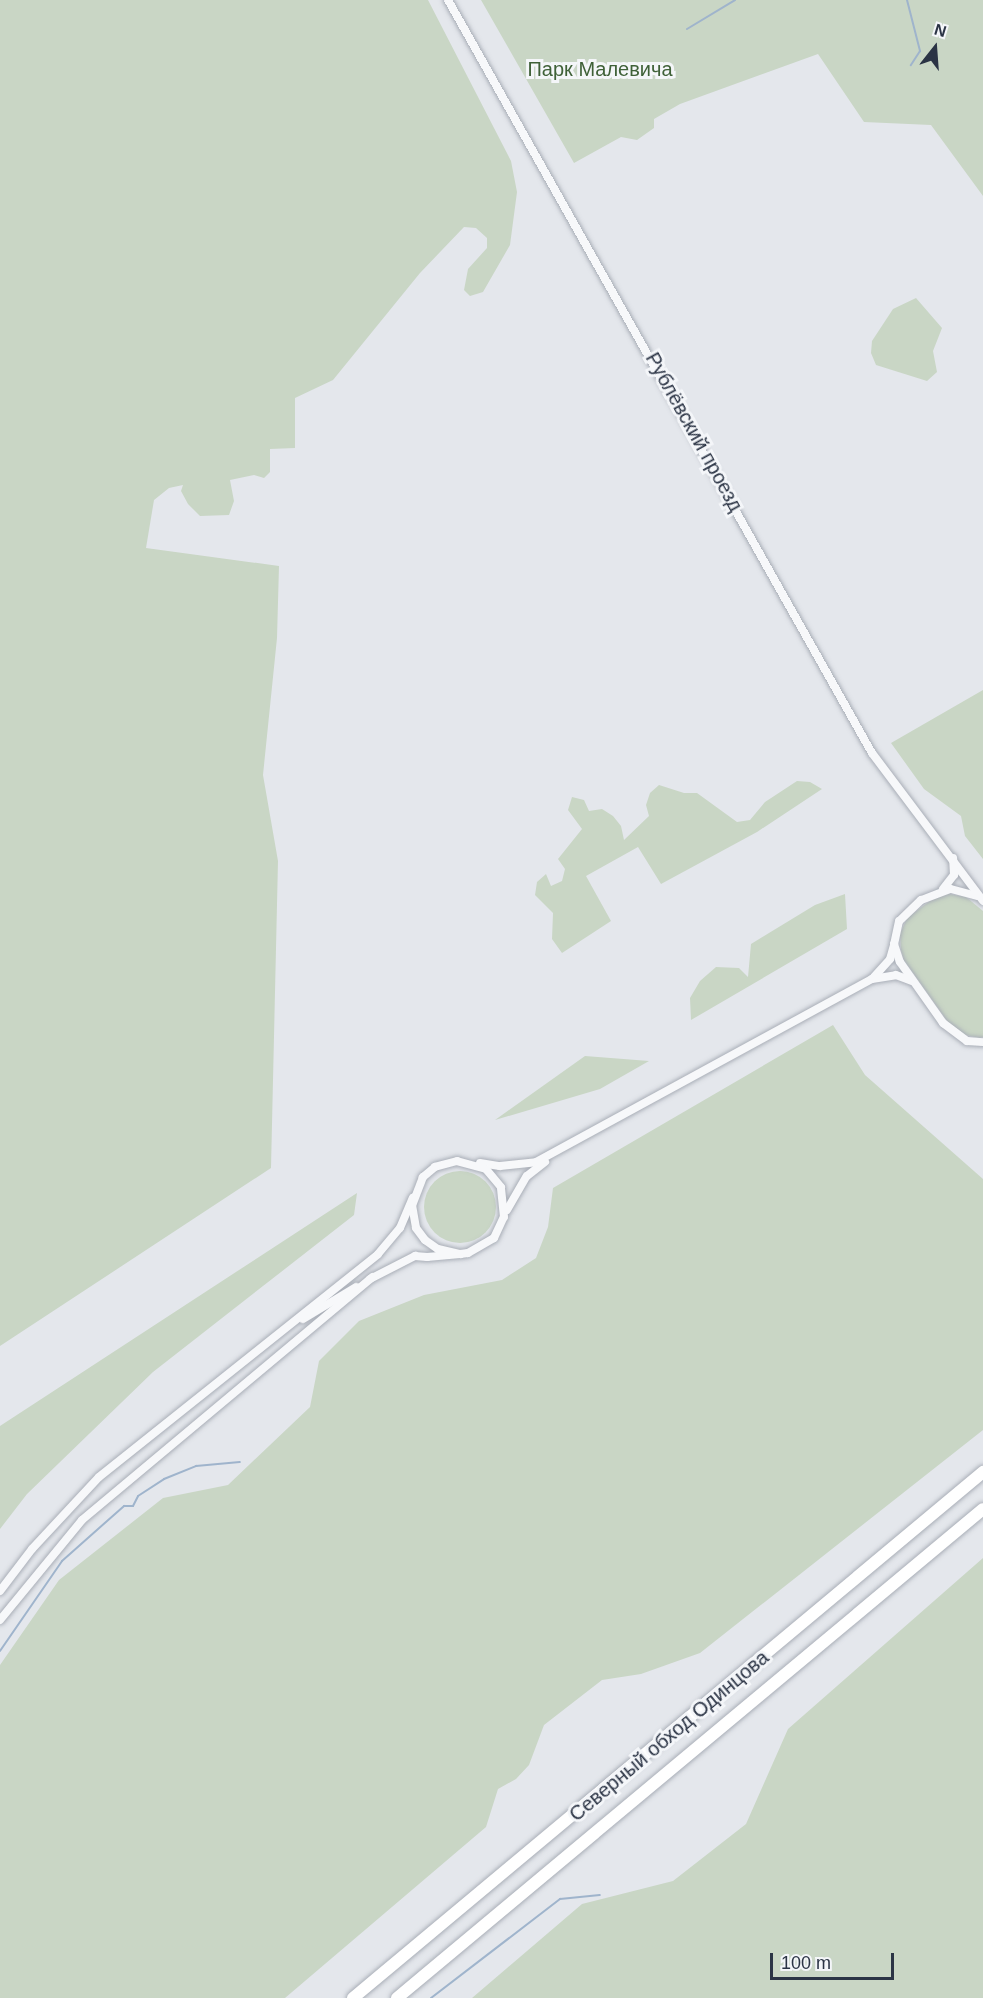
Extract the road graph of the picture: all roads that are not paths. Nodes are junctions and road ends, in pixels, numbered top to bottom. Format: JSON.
{"nodes":[{"id":1,"x":448,"y":0,"type":"edge"},
{"id":2,"x":952,"y":855,"type":"junction"},
{"id":3,"x":939,"y":891,"type":"junction"},
{"id":4,"x":983,"y":901,"type":"edge"},
{"id":5,"x":894,"y":944,"type":"junction"},
{"id":6,"x":872,"y":979,"type":"junction"},
{"id":7,"x":912,"y":981,"type":"junction"},
{"id":8,"x":983,"y":1042,"type":"edge"},
{"id":9,"x":566,"y":1148,"type":"junction"},
{"id":10,"x":464,"y":1161,"type":"junction"},
{"id":11,"x":413,"y":1198,"type":"junction"},
{"id":12,"x":502,"y":1224,"type":"junction"},
{"id":13,"x":460,"y":1254,"type":"junction"},
{"id":14,"x":373,"y":1277,"type":"junction"},
{"id":15,"x":276,"y":1335,"type":"junction"},
{"id":16,"x":983,"y":1472,"type":"edge"},
{"id":17,"x":983,"y":1509,"type":"edge"},
{"id":18,"x":0,"y":1591,"type":"edge"},
{"id":19,"x":0,"y":1620,"type":"edge"},
{"id":20,"x":353,"y":1998,"type":"edge"},
{"id":21,"x":397,"y":1998,"type":"edge"}],
"edges":[{"from":1,"to":2,"type":"street","name":"Рублёвский проезд"},
{"from":2,"to":3,"type":"street"},
{"from":2,"to":4,"type":"street","name":"Рублёвский проезд"},
{"from":3,"to":4,"type":"street"},
{"from":3,"to":5,"type":"street"},
{"from":5,"to":6,"type":"street"},
{"from":5,"to":7,"type":"street"},
{"from":6,"to":7,"type":"street"},
{"from":6,"to":9,"type":"street"},
{"from":7,"to":8,"type":"street"},
{"from":9,"to":10,"type":"street"},
{"from":9,"to":12,"type":"street"},
{"from":10,"to":11,"type":"street"},
{"from":10,"to":12,"type":"street"},
{"from":11,"to":13,"type":"street"},
{"from":11,"to":15,"type":"street"},
{"from":12,"to":13,"type":"street"},
{"from":13,"to":14,"type":"street"},
{"from":14,"to":15,"type":"street"},
{"from":14,"to":19,"type":"street"},
{"from":15,"to":18,"type":"street"},
{"from":16,"to":20,"type":"highway","name":"Северный обход Одинцова"},
{"from":17,"to":21,"type":"highway","name":"Северный обход Одинцова"}]}
